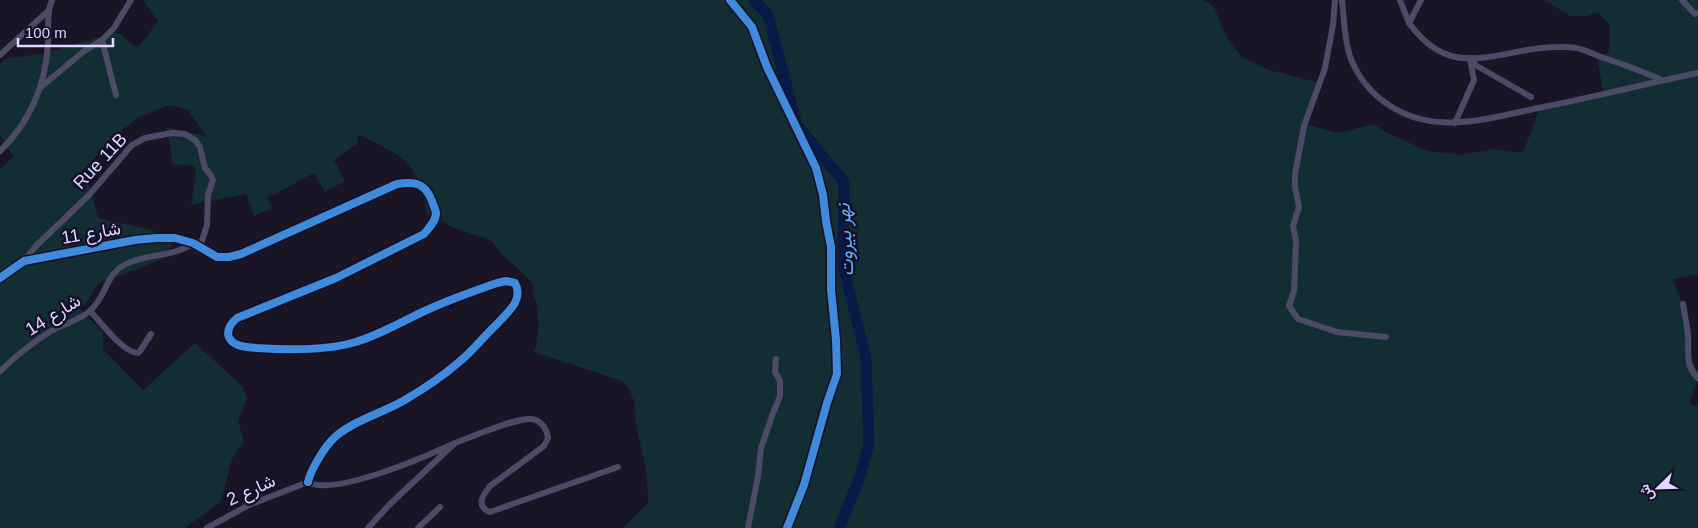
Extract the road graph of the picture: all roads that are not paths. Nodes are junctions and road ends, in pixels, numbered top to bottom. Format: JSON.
{"nodes":[{"id":1,"x":52,"y":0,"type":"edge"},
{"id":2,"x":131,"y":0,"type":"edge"},
{"id":3,"x":730,"y":0,"type":"edge"},
{"id":4,"x":1335,"y":0,"type":"edge"},
{"id":5,"x":1342,"y":0,"type":"edge"},
{"id":6,"x":1400,"y":0,"type":"edge"},
{"id":7,"x":1421,"y":0,"type":"edge"},
{"id":8,"x":1682,"y":0,"type":"edge"},
{"id":9,"x":48,"y":11,"type":"junction"},
{"id":10,"x":1698,"y":13,"type":"edge"},
{"id":11,"x":1409,"y":23,"type":"junction"},
{"id":12,"x":102,"y":40,"type":"junction"},
{"id":13,"x":0,"y":55,"type":"edge"},
{"id":14,"x":1469,"y":58,"type":"junction"},
{"id":15,"x":1698,"y":73,"type":"edge"},
{"id":16,"x":1662,"y":80,"type":"junction"},
{"id":17,"x":40,"y":88,"type":"junction"},
{"id":18,"x":116,"y":95,"type":"dead end"},
{"id":19,"x":1531,"y":97,"type":"dead end"},
{"id":20,"x":1456,"y":122,"type":"junction"},
{"id":21,"x":0,"y":151,"type":"edge"},
{"id":22,"x":193,"y":244,"type":"junction"},
{"id":23,"x":200,"y":247,"type":"junction"},
{"id":24,"x":24,"y":261,"type":"junction"},
{"id":25,"x":0,"y":278,"type":"edge"},
{"id":26,"x":1683,"y":304,"type":"dead end"},
{"id":27,"x":90,"y":311,"type":"junction"},
{"id":28,"x":151,"y":334,"type":"dead end"},
{"id":29,"x":1386,"y":337,"type":"dead end"},
{"id":30,"x":776,"y":359,"type":"dead end"},
{"id":31,"x":0,"y":371,"type":"edge"},
{"id":32,"x":1698,"y":378,"type":"edge"},
{"id":33,"x":455,"y":443,"type":"junction"},
{"id":34,"x":618,"y":467,"type":"dead end"},
{"id":35,"x":308,"y":482,"type":"junction"},
{"id":36,"x":440,"y":507,"type":"dead end"},
{"id":37,"x":207,"y":528,"type":"edge"},
{"id":38,"x":368,"y":528,"type":"edge"},
{"id":39,"x":418,"y":528,"type":"edge"},
{"id":40,"x":748,"y":528,"type":"edge"},
{"id":41,"x":787,"y":528,"type":"edge"}],
"edges":[{"from":1,"to":9,"type":"street"},
{"from":2,"to":12,"type":"street"},
{"from":3,"to":41,"type":"street"},
{"from":4,"to":29,"type":"street"},
{"from":5,"to":20,"type":"street"},
{"from":6,"to":11,"type":"street"},
{"from":7,"to":11,"type":"street"},
{"from":8,"to":10,"type":"street"},
{"from":9,"to":13,"type":"street"},
{"from":9,"to":17,"type":"street"},
{"from":11,"to":14,"type":"street"},
{"from":12,"to":17,"type":"street"},
{"from":12,"to":18,"type":"street"},
{"from":14,"to":16,"type":"street"},
{"from":14,"to":19,"type":"street"},
{"from":14,"to":20,"type":"street"},
{"from":15,"to":16,"type":"street"},
{"from":16,"to":20,"type":"street"},
{"from":17,"to":21,"type":"street"},
{"from":22,"to":23,"type":"street","name":"شارع 11"},
{"from":22,"to":24,"type":"street","name":"شارع 11"},
{"from":22,"to":27,"type":"street","name":"شارع 14"},
{"from":23,"to":24,"type":"street","name":"Rue 11B"},
{"from":23,"to":35,"type":"street","name":"شارع 11"},
{"from":24,"to":25,"type":"street","name":"شارع 11"},
{"from":26,"to":32,"type":"street"},
{"from":27,"to":28,"type":"street"},
{"from":27,"to":31,"type":"street","name":"شارع 14"},
{"from":30,"to":40,"type":"street"},
{"from":33,"to":34,"type":"street"},
{"from":33,"to":35,"type":"street"},
{"from":33,"to":38,"type":"street"},
{"from":35,"to":37,"type":"street","name":"شارع 2"},
{"from":36,"to":39,"type":"street"}]}
